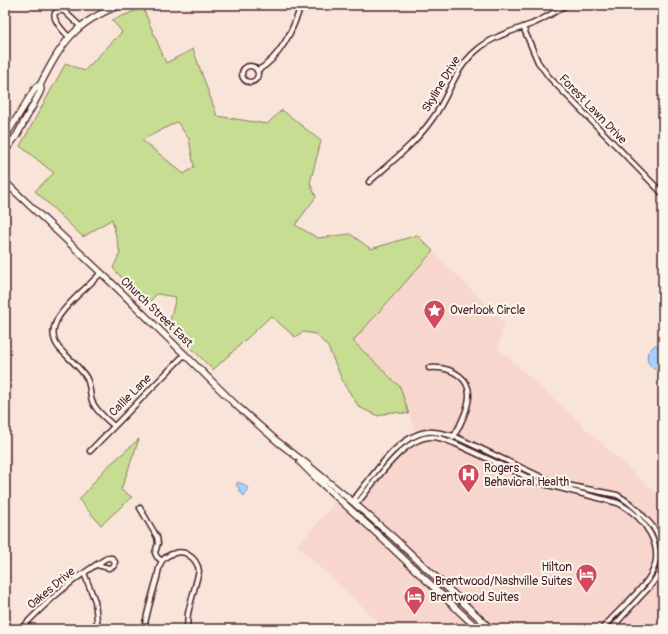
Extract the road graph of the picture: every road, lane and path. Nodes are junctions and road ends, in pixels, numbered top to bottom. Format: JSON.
{"nodes":[{"id":1,"x":121,"y":5,"type":"edge"},
{"id":2,"x":302,"y":5,"type":"edge"},
{"id":3,"x":566,"y":5,"type":"edge"},
{"id":4,"x":80,"y":26,"type":"junction"},
{"id":5,"x":523,"y":27,"type":"junction"},
{"id":6,"x":69,"y":37,"type":"junction"},
{"id":7,"x":257,"y":71,"type":"junction"},
{"id":8,"x":40,"y":85,"type":"junction"},
{"id":9,"x":5,"y":137,"type":"edge"},
{"id":10,"x":5,"y":151,"type":"edge"},
{"id":11,"x":5,"y":182,"type":"edge"},
{"id":12,"x":369,"y":182,"type":"dead end"},
{"id":13,"x":663,"y":194,"type":"edge"},
{"id":14,"x":101,"y":273,"type":"junction"},
{"id":15,"x":185,"y":354,"type":"junction"},
{"id":16,"x":429,"y":368,"type":"dead end"},
{"id":17,"x":114,"y":426,"type":"junction"},
{"id":18,"x":454,"y":436,"type":"junction"},
{"id":19,"x":451,"y":442,"type":"junction"},
{"id":20,"x":90,"y":451,"type":"dead end"},
{"id":21,"x":294,"y":456,"type":"junction"},
{"id":22,"x":354,"y":502,"type":"junction"},
{"id":23,"x":140,"y":508,"type":"dead end"},
{"id":24,"x":162,"y":561,"type":"junction"},
{"id":25,"x":97,"y":565,"type":"dead end"},
{"id":26,"x":84,"y":573,"type":"junction"},
{"id":27,"x":98,"y":627,"type":"edge"},
{"id":28,"x":20,"y":629,"type":"edge"},
{"id":29,"x":90,"y":629,"type":"edge"},
{"id":30,"x":144,"y":629,"type":"edge"},
{"id":31,"x":187,"y":629,"type":"edge"},
{"id":32,"x":478,"y":629,"type":"edge"},
{"id":33,"x":491,"y":629,"type":"edge"},
{"id":34,"x":602,"y":629,"type":"edge"},
{"id":35,"x":611,"y":629,"type":"edge"}],
"edges":[{"from":1,"to":4,"type":"main road"},
{"from":2,"to":7,"type":"street"},
{"from":3,"to":5,"type":"street","name":"Skyline Drive"},
{"from":4,"to":6,"type":"main road"},
{"from":4,"to":6,"type":"street"},
{"from":5,"to":12,"type":"street","name":"Skyline Drive"},
{"from":5,"to":13,"type":"street","name":"Forest Lawn Drive"},
{"from":6,"to":8,"type":"main road"},
{"from":7,"to":7,"type":"street"},
{"from":8,"to":9,"type":"main road"},
{"from":8,"to":10,"type":"main road"},
{"from":11,"to":14,"type":"main road","name":"Church Street East"},
{"from":14,"to":15,"type":"main road","name":"Church Street East"},
{"from":14,"to":17,"type":"street"},
{"from":15,"to":17,"type":"street","name":"Callie Lane"},
{"from":15,"to":21,"type":"main road","name":"Church Street East"},
{"from":16,"to":18,"type":"street"},
{"from":17,"to":20,"type":"street","name":"Callie Lane"},
{"from":18,"to":19,"type":"street"},
{"from":18,"to":22,"type":"street"},
{"from":18,"to":35,"type":"street"},
{"from":19,"to":22,"type":"street"},
{"from":19,"to":34,"type":"street"},
{"from":21,"to":22,"type":"main road","name":"Church Street East"},
{"from":21,"to":32,"type":"main road","name":"Church Street East"},
{"from":22,"to":33,"type":"main road","name":"Church Street East"},
{"from":23,"to":24,"type":"street"},
{"from":24,"to":30,"type":"street"},
{"from":24,"to":31,"type":"street"},
{"from":25,"to":26,"type":"street","name":"Oakes Drive"},
{"from":26,"to":27,"type":"street"},
{"from":26,"to":28,"type":"street","name":"Oakes Drive"},
{"from":27,"to":29,"type":"street"}]}
